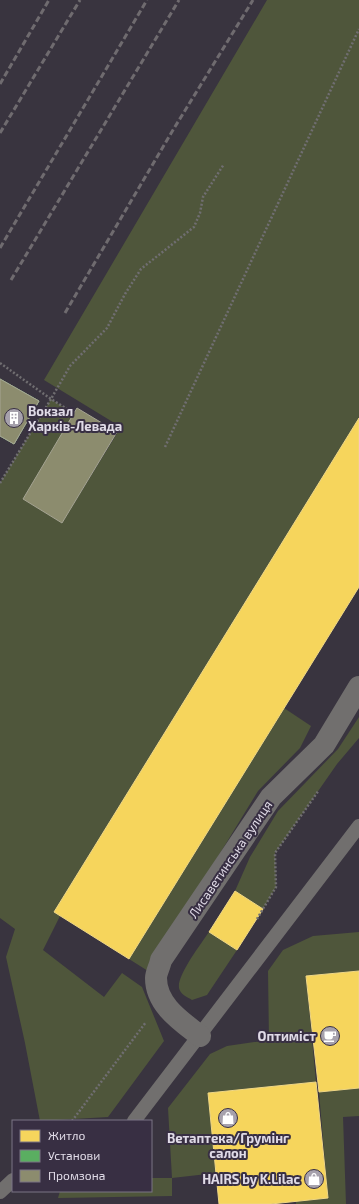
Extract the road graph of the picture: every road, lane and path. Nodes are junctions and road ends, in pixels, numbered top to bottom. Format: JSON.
{"nodes":[{"id":1,"x":359,"y":29,"type":"edge"},
{"id":2,"x":224,"y":164,"type":"dead end"},
{"id":3,"x":0,"y":363,"type":"edge"},
{"id":4,"x":51,"y":399,"type":"junction"},
{"id":5,"x":74,"y":414,"type":"dead end"},
{"id":6,"x":165,"y":447,"type":"dead end"},
{"id":7,"x":0,"y":483,"type":"edge"},
{"id":8,"x":359,"y":687,"type":"edge"},
{"id":9,"x":324,"y":783,"type":"dead end"},
{"id":10,"x":359,"y":826,"type":"edge"},
{"id":11,"x":256,"y":920,"type":"dead end"},
{"id":12,"x":200,"y":1036,"type":"junction"},
{"id":13,"x":135,"y":1120,"type":"edge"},
{"id":14,"x":12,"y":1181,"type":"edge"},
{"id":15,"x":0,"y":1192,"type":"edge"}],
"edges":[{"from":1,"to":6,"type":"path"},
{"from":2,"to":4,"type":"path"},
{"from":3,"to":4,"type":"path"},
{"from":4,"to":5,"type":"path"},
{"from":4,"to":7,"type":"path"},
{"from":8,"to":12,"type":"street","name":"Лисаветинська вулиця"},
{"from":9,"to":11,"type":"path"},
{"from":10,"to":12,"type":"lane"},
{"from":12,"to":13,"type":"lane"},
{"from":14,"to":15,"type":"lane"}]}
